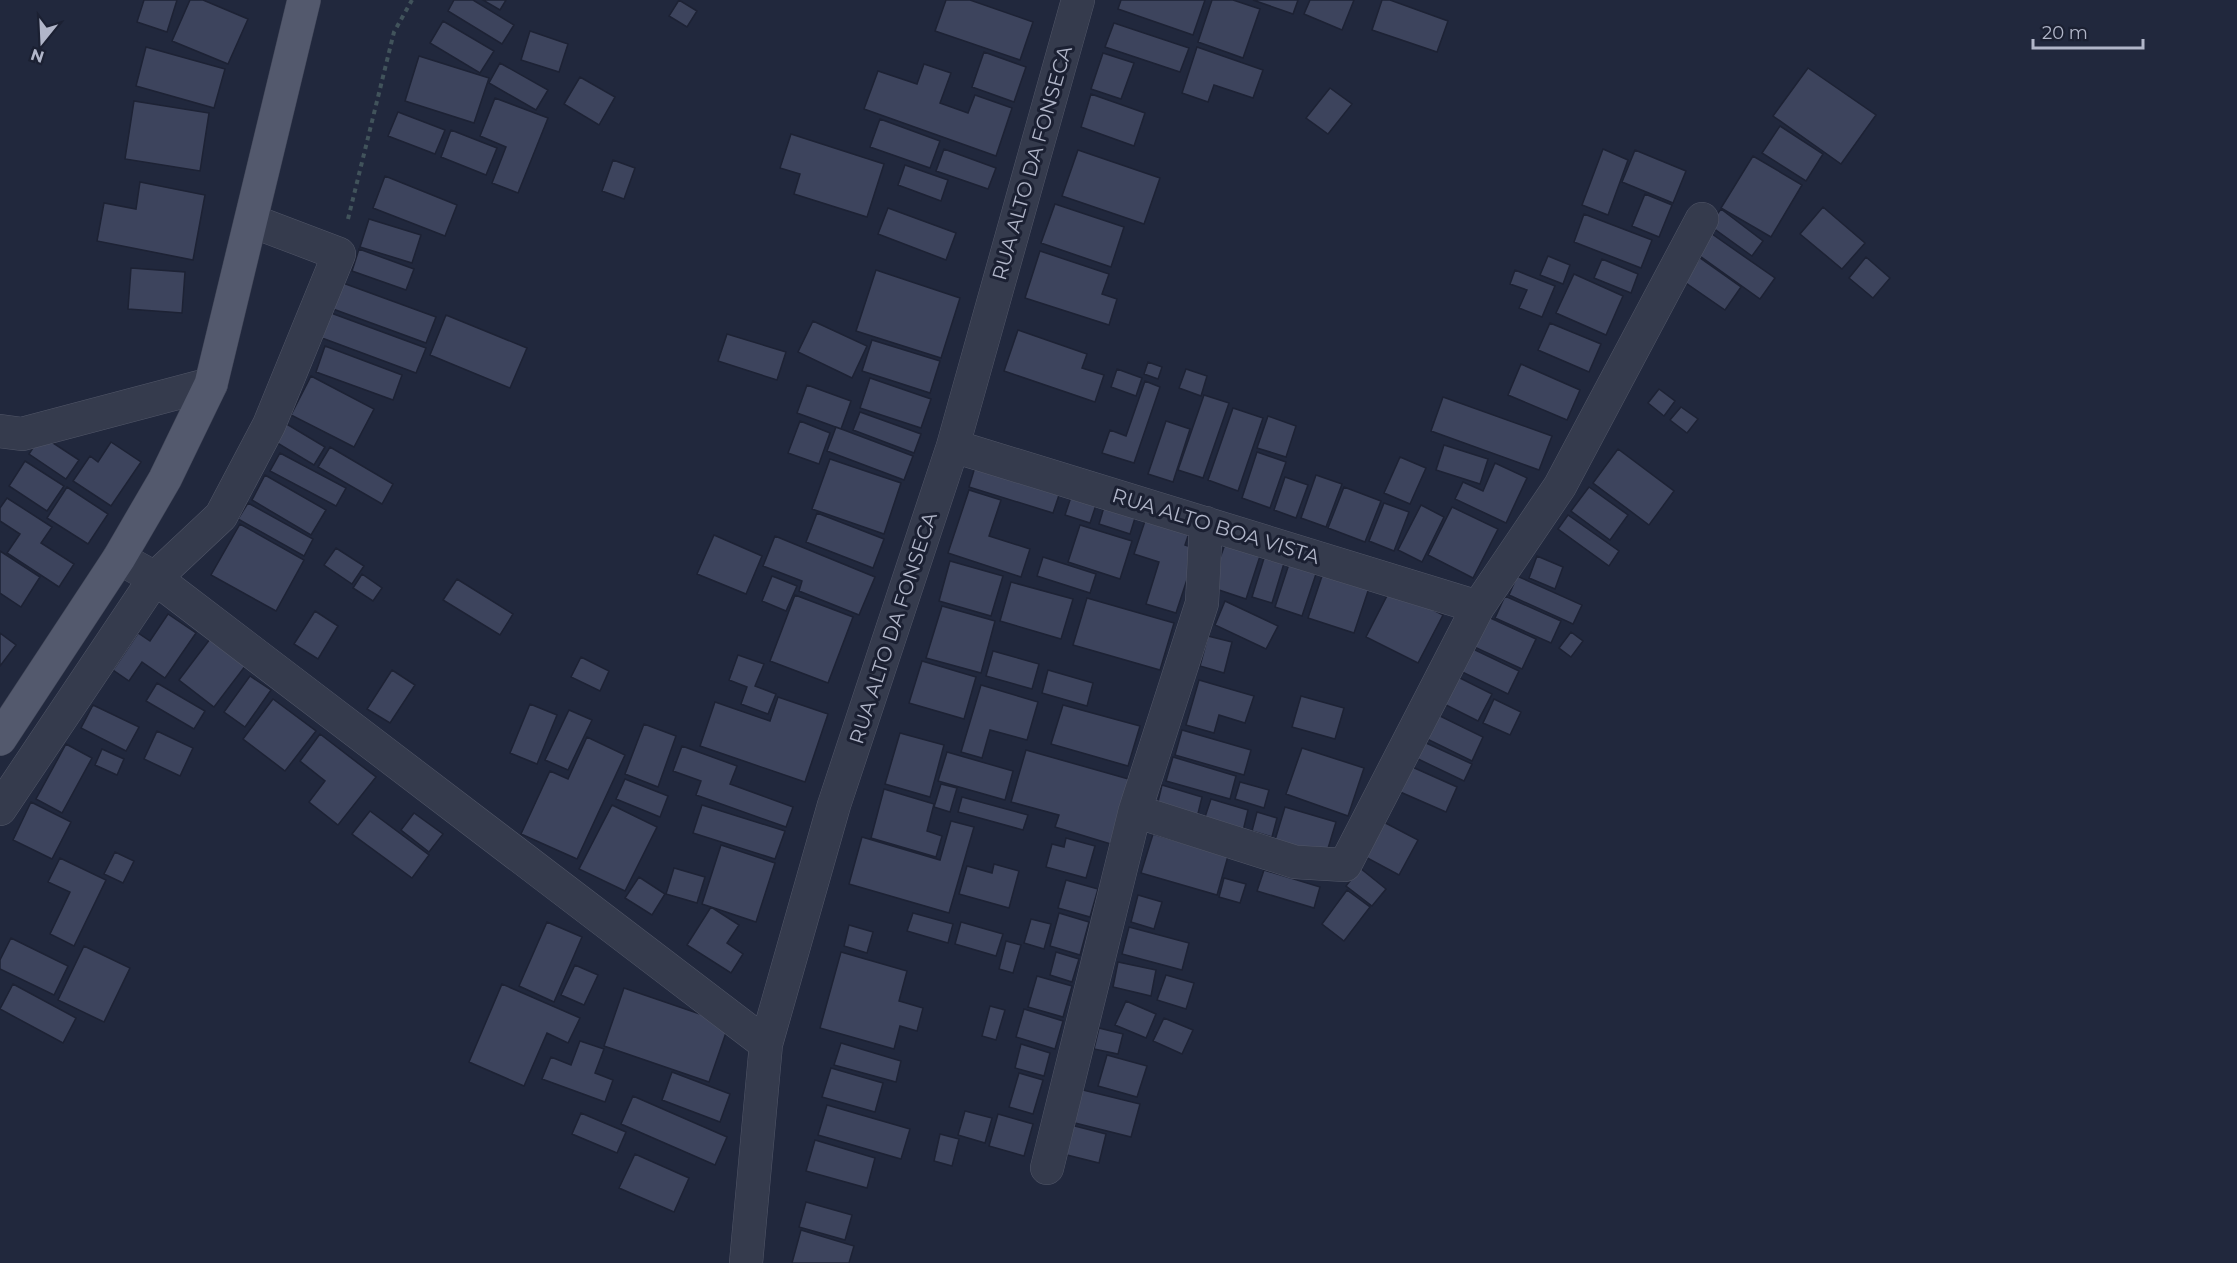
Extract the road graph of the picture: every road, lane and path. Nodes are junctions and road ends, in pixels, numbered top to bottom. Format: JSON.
{"nodes":[{"id":1,"x":304,"y":0,"type":"edge"},
{"id":2,"x":412,"y":0,"type":"edge"},
{"id":3,"x":1078,"y":0,"type":"edge"},
{"id":4,"x":1702,"y":219,"type":"dead end"},
{"id":5,"x":252,"y":221,"type":"junction"},
{"id":6,"x":339,"y":254,"type":"junction"},
{"id":7,"x":211,"y":384,"type":"junction"},
{"id":8,"x":0,"y":431,"type":"edge"},
{"id":9,"x":953,"y":446,"type":"junction"},
{"id":10,"x":1206,"y":523,"type":"junction"},
{"id":11,"x":119,"y":558,"type":"junction"},
{"id":12,"x":154,"y":578,"type":"junction"},
{"id":13,"x":1478,"y":607,"type":"junction"},
{"id":14,"x":0,"y":739,"type":"edge"},
{"id":15,"x":0,"y":809,"type":"edge"},
{"id":16,"x":1135,"y":811,"type":"junction"},
{"id":17,"x":766,"y":1044,"type":"junction"},
{"id":18,"x":1047,"y":1168,"type":"dead end"},
{"id":19,"x":746,"y":1263,"type":"edge"}],
"edges":[{"from":1,"to":5,"type":"main road"},
{"from":2,"to":6,"type":"path"},
{"from":3,"to":9,"type":"street","name":"RUA ALTO DA FONSECA"},
{"from":4,"to":13,"type":"street"},
{"from":5,"to":6,"type":"street"},
{"from":5,"to":7,"type":"main road"},
{"from":6,"to":12,"type":"street"},
{"from":7,"to":8,"type":"street"},
{"from":7,"to":11,"type":"main road"},
{"from":9,"to":10,"type":"street","name":"RUA ALTO BOA VISTA"},
{"from":9,"to":17,"type":"street","name":"RUA ALTO DA FONSECA"},
{"from":10,"to":13,"type":"street","name":"RUA ALTO BOA VISTA"},
{"from":10,"to":16,"type":"street"},
{"from":11,"to":12,"type":"street"},
{"from":11,"to":14,"type":"main road"},
{"from":12,"to":15,"type":"street"},
{"from":12,"to":17,"type":"street"},
{"from":13,"to":16,"type":"street"},
{"from":16,"to":18,"type":"street"},
{"from":17,"to":19,"type":"street","name":"RUA ALTO DA FONSECA"}]}
